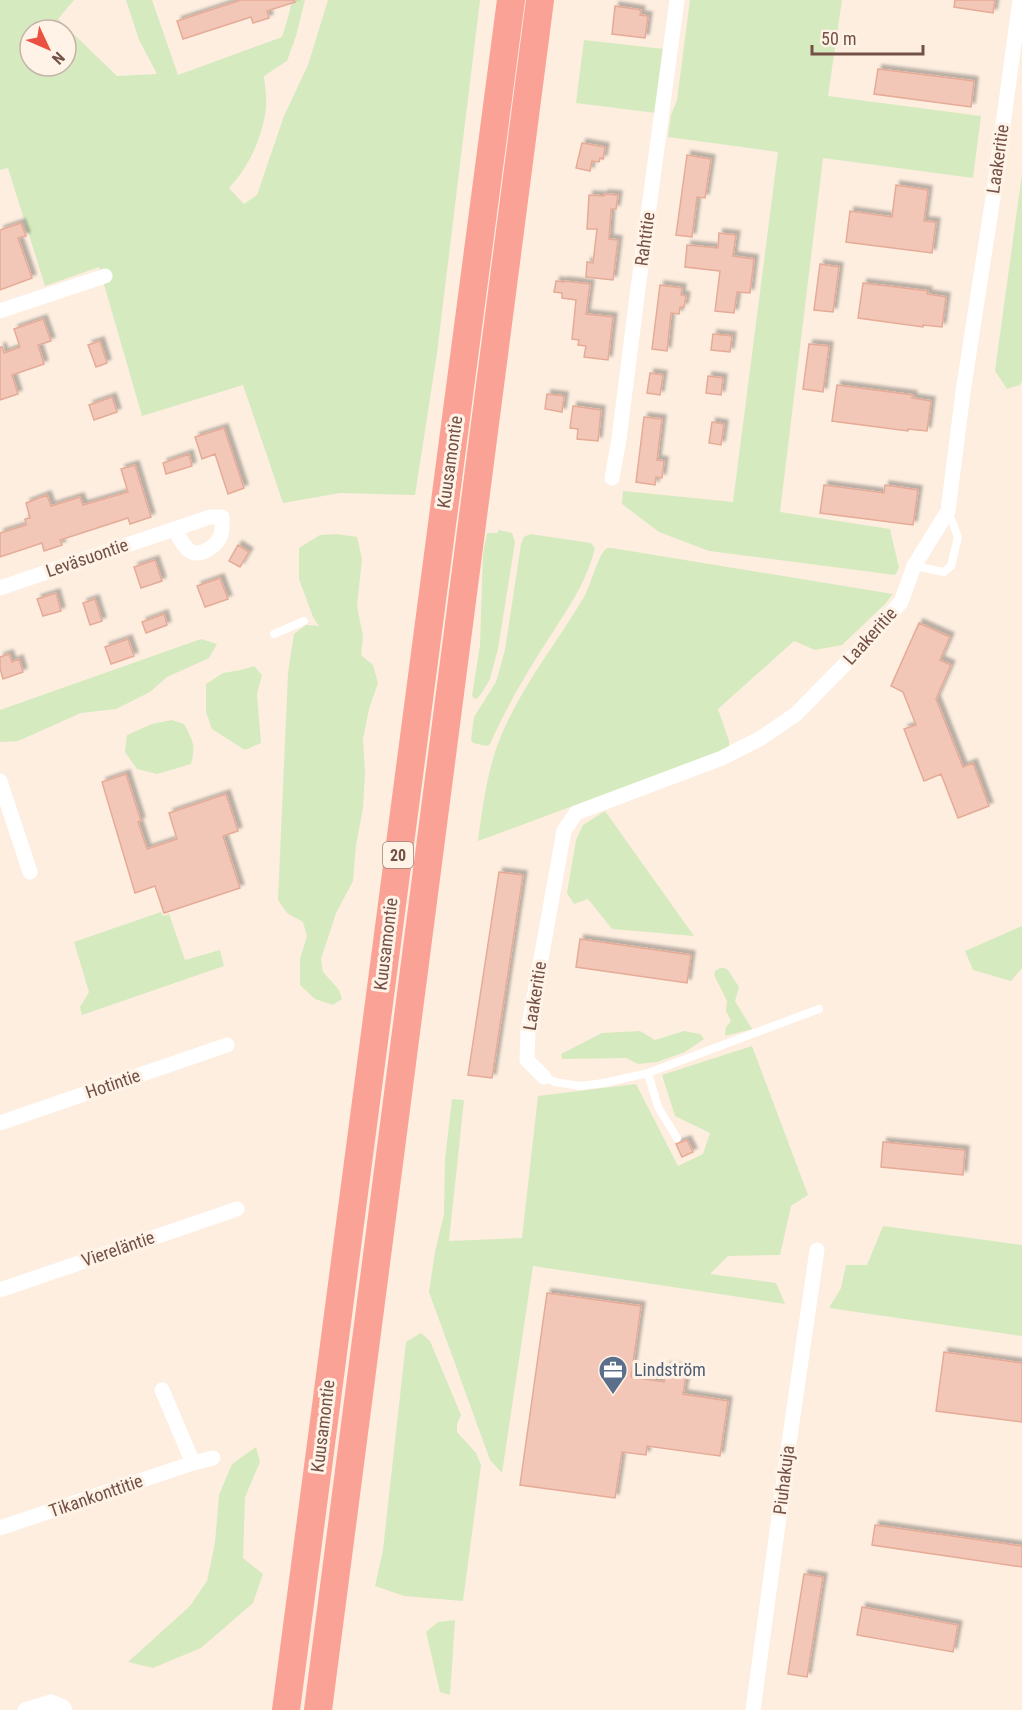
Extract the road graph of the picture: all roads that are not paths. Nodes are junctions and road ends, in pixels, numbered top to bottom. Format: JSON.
{"nodes":[{"id":1,"x":511,"y":0,"type":"edge"},
{"id":2,"x":540,"y":0,"type":"edge"},
{"id":3,"x":678,"y":0,"type":"edge"},
{"id":4,"x":1020,"y":0,"type":"edge"},
{"id":5,"x":105,"y":276,"type":"dead end"},
{"id":6,"x":0,"y":311,"type":"edge"},
{"id":7,"x":612,"y":478,"type":"dead end"},
{"id":8,"x":948,"y":511,"type":"junction"},
{"id":9,"x":174,"y":529,"type":"dead end"},
{"id":10,"x":914,"y":566,"type":"junction"},
{"id":11,"x":0,"y":588,"type":"edge"},
{"id":12,"x":303,"y":621,"type":"dead end"},
{"id":13,"x":274,"y":634,"type":"dead end"},
{"id":14,"x":0,"y":781,"type":"edge"},
{"id":15,"x":5,"y":812,"type":"edge"},
{"id":16,"x":30,"y":872,"type":"dead end"},
{"id":17,"x":819,"y":1009,"type":"dead end"},
{"id":18,"x":227,"y":1045,"type":"dead end"},
{"id":19,"x":648,"y":1073,"type":"junction"},
{"id":20,"x":544,"y":1077,"type":"joint"},
{"id":21,"x":0,"y":1123,"type":"edge"},
{"id":22,"x":677,"y":1138,"type":"dead end"},
{"id":23,"x":237,"y":1209,"type":"dead end"},
{"id":24,"x":817,"y":1251,"type":"dead end"},
{"id":25,"x":0,"y":1290,"type":"edge"},
{"id":26,"x":162,"y":1390,"type":"dead end"},
{"id":27,"x":213,"y":1458,"type":"dead end"},
{"id":28,"x":193,"y":1463,"type":"junction"},
{"id":29,"x":0,"y":1528,"type":"edge"},
{"id":30,"x":25,"y":1710,"type":"edge"},
{"id":31,"x":65,"y":1710,"type":"edge"},
{"id":32,"x":286,"y":1710,"type":"edge"},
{"id":33,"x":318,"y":1710,"type":"edge"},
{"id":34,"x":753,"y":1710,"type":"edge"}],
"edges":[{"from":1,"to":32,"type":"highway","name":"Kuusamontie","number":"20"},
{"from":2,"to":33,"type":"highway","name":"Kuusamontie","number":"20"},
{"from":3,"to":7,"type":"street","name":"Rahtitie"},
{"from":4,"to":8,"type":"street","name":"Laakeritie"},
{"from":5,"to":6,"type":"street"},
{"from":8,"to":10,"type":"street","name":"Laakeritie"},
{"from":8,"to":10,"type":"lane"},
{"from":9,"to":11,"type":"street","name":"Leväsuontie"},
{"from":10,"to":20,"type":"street","name":"Laakeritie"},
{"from":12,"to":13,"type":"lane"},
{"from":14,"to":15,"type":"street"},
{"from":15,"to":16,"type":"street"},
{"from":17,"to":19,"type":"lane"},
{"from":18,"to":21,"type":"street","name":"Hotintie"},
{"from":19,"to":20,"type":"lane"},
{"from":19,"to":22,"type":"lane"},
{"from":23,"to":25,"type":"street","name":"Viereläntie"},
{"from":24,"to":34,"type":"street","name":"Piuhakuja"},
{"from":26,"to":28,"type":"street"},
{"from":27,"to":28,"type":"street","name":"Tikankonttitie"},
{"from":28,"to":29,"type":"street","name":"Tikankonttitie"},
{"from":30,"to":31,"type":"street"}]}
